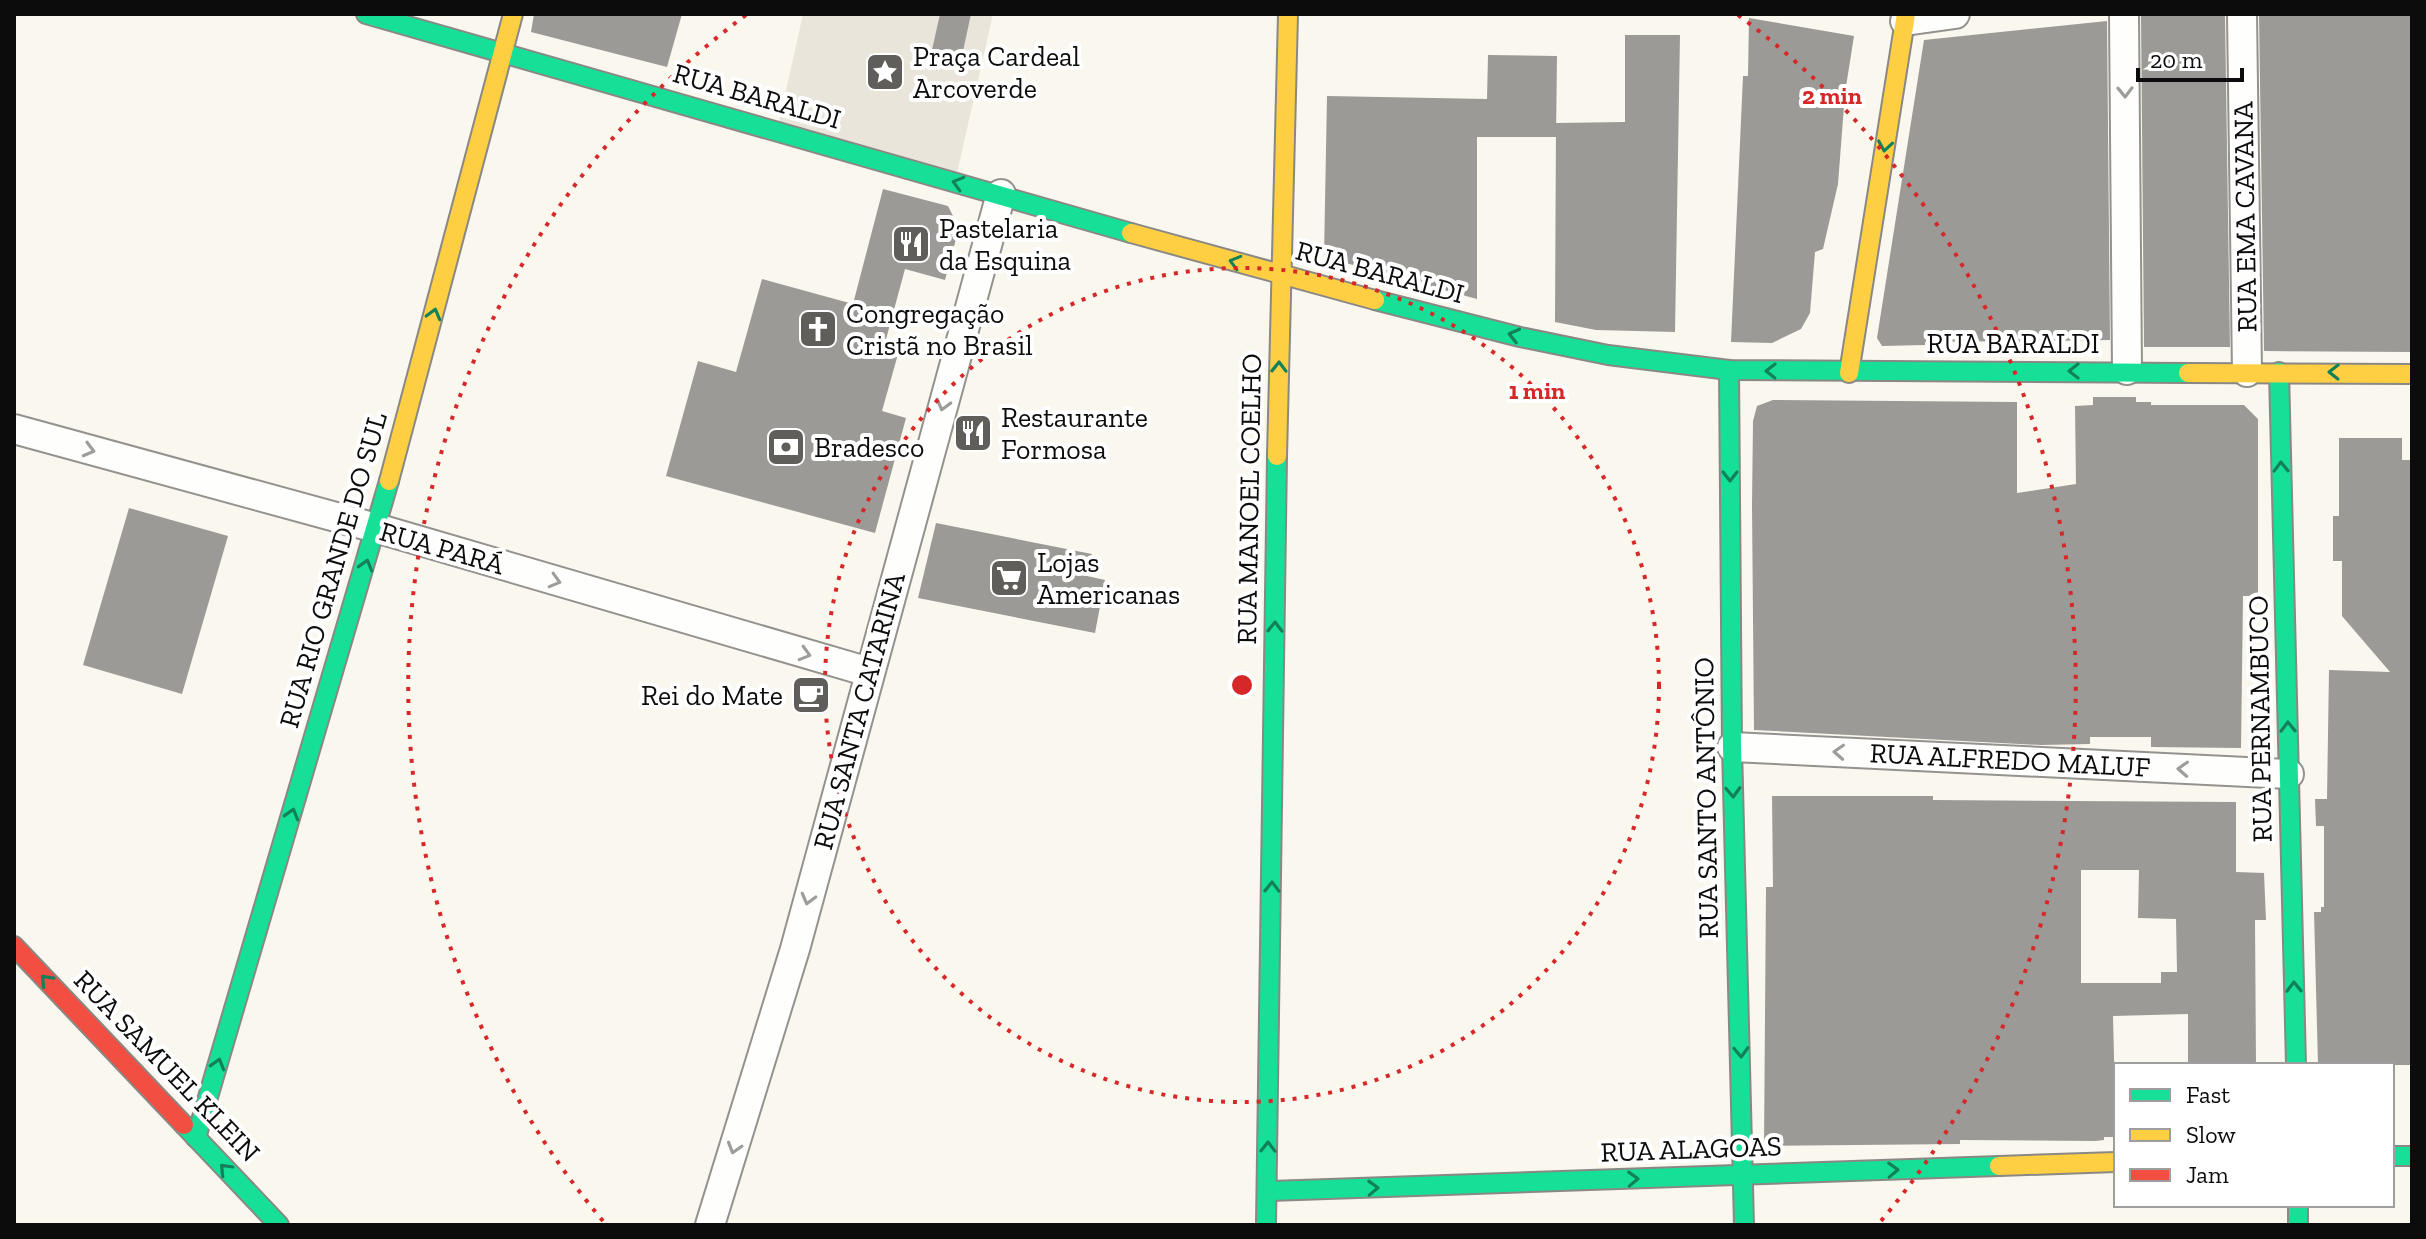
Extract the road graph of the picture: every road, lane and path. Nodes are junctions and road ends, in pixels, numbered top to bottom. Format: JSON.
{"nodes":[{"id":1,"x":366,"y":14,"type":"edge"},
{"id":2,"x":513,"y":14,"type":"edge"},
{"id":3,"x":1288,"y":14,"type":"edge"},
{"id":4,"x":1955,"y":14,"type":"edge"},
{"id":5,"x":2124,"y":14,"type":"edge"},
{"id":6,"x":2242,"y":14,"type":"edge"},
{"id":7,"x":1906,"y":17,"type":"edge"},
{"id":8,"x":503,"y":52,"type":"junction"},
{"id":9,"x":1001,"y":194,"type":"junction"},
{"id":10,"x":1280,"y":275,"type":"junction"},
{"id":11,"x":1729,"y":370,"type":"junction"},
{"id":12,"x":2127,"y":370,"type":"junction"},
{"id":13,"x":2247,"y":372,"type":"junction"},
{"id":14,"x":2279,"y":372,"type":"junction"},
{"id":15,"x":1849,"y":373,"type":"junction"},
{"id":16,"x":2412,"y":374,"type":"edge"},
{"id":17,"x":14,"y":429,"type":"edge"},
{"id":18,"x":376,"y":528,"type":"junction"},
{"id":19,"x":869,"y":672,"type":"junction"},
{"id":20,"x":1732,"y":747,"type":"junction"},
{"id":21,"x":2289,"y":774,"type":"junction"},
{"id":22,"x":14,"y":946,"type":"edge"},
{"id":23,"x":2296,"y":1063,"type":"edge"},
{"id":24,"x":196,"y":1138,"type":"junction"},
{"id":25,"x":2114,"y":1162,"type":"edge"},
{"id":26,"x":1744,"y":1175,"type":"junction"},
{"id":27,"x":1267,"y":1191,"type":"junction"},
{"id":28,"x":279,"y":1225,"type":"edge"},
{"id":29,"x":710,"y":1225,"type":"edge"},
{"id":30,"x":1266,"y":1225,"type":"edge"},
{"id":31,"x":1744,"y":1225,"type":"edge"}],
"edges":[{"from":1,"to":8,"type":"street","name":"RUA BARALDI"},
{"from":2,"to":8,"type":"street","name":"RUA RIO GRANDE DO SUL"},
{"from":3,"to":10,"type":"street","name":"RUA MANOEL COELHO"},
{"from":4,"to":7,"type":"street"},
{"from":5,"to":12,"type":"street","one_way":true},
{"from":6,"to":13,"type":"street","name":"RUA EMA CAVANA"},
{"from":7,"to":15,"type":"street","one_way":true},
{"from":9,"to":8,"type":"street","name":"RUA BARALDI","one_way":true},
{"from":18,"to":8,"type":"street","name":"RUA RIO GRANDE DO SUL","one_way":true},
{"from":10,"to":9,"type":"street","name":"RUA BARALDI","one_way":true},
{"from":9,"to":19,"type":"street","name":"RUA SANTA CATARINA","one_way":true},
{"from":11,"to":10,"type":"street","name":"RUA BARALDI","one_way":true},
{"from":27,"to":10,"type":"street","name":"RUA MANOEL COELHO","one_way":true},
{"from":15,"to":11,"type":"street","name":"RUA BARALDI","one_way":true},
{"from":11,"to":20,"type":"street","name":"RUA SANTO ANTÔNIO","one_way":true},
{"from":12,"to":13,"type":"street","name":"RUA BARALDI"},
{"from":12,"to":15,"type":"street","name":"RUA BARALDI","one_way":true},
{"from":13,"to":14,"type":"street","name":"RUA BARALDI"},
{"from":16,"to":14,"type":"street","name":"RUA BARALDI","one_way":true},
{"from":21,"to":14,"type":"street","name":"RUA PERNAMBUCO","one_way":true},
{"from":17,"to":18,"type":"street","name":"RUA PARÁ","one_way":true},
{"from":18,"to":19,"type":"street","name":"RUA PARÁ","one_way":true},
{"from":24,"to":18,"type":"street","name":"RUA RIO GRANDE DO SUL","one_way":true},
{"from":19,"to":29,"type":"street","name":"RUA SANTA CATARINA","one_way":true},
{"from":21,"to":20,"type":"street","name":"RUA ALFREDO MALUF","one_way":true},
{"from":20,"to":26,"type":"street","name":"RUA SANTO ANTÔNIO","one_way":true},
{"from":23,"to":21,"type":"street","name":"RUA PERNAMBUCO","one_way":true},
{"from":24,"to":22,"type":"street","name":"RUA SAMUEL KLEIN","one_way":true},
{"from":28,"to":24,"type":"street","name":"RUA SAMUEL KLEIN","one_way":true},
{"from":26,"to":25,"type":"street","name":"RUA ALAGOAS","one_way":true},
{"from":27,"to":26,"type":"street","name":"RUA ALAGOAS","one_way":true},
{"from":26,"to":31,"type":"street","name":"RUA SANTO ANTÔNIO"},
{"from":27,"to":30,"type":"street","name":"RUA MANOEL COELHO"}]}
